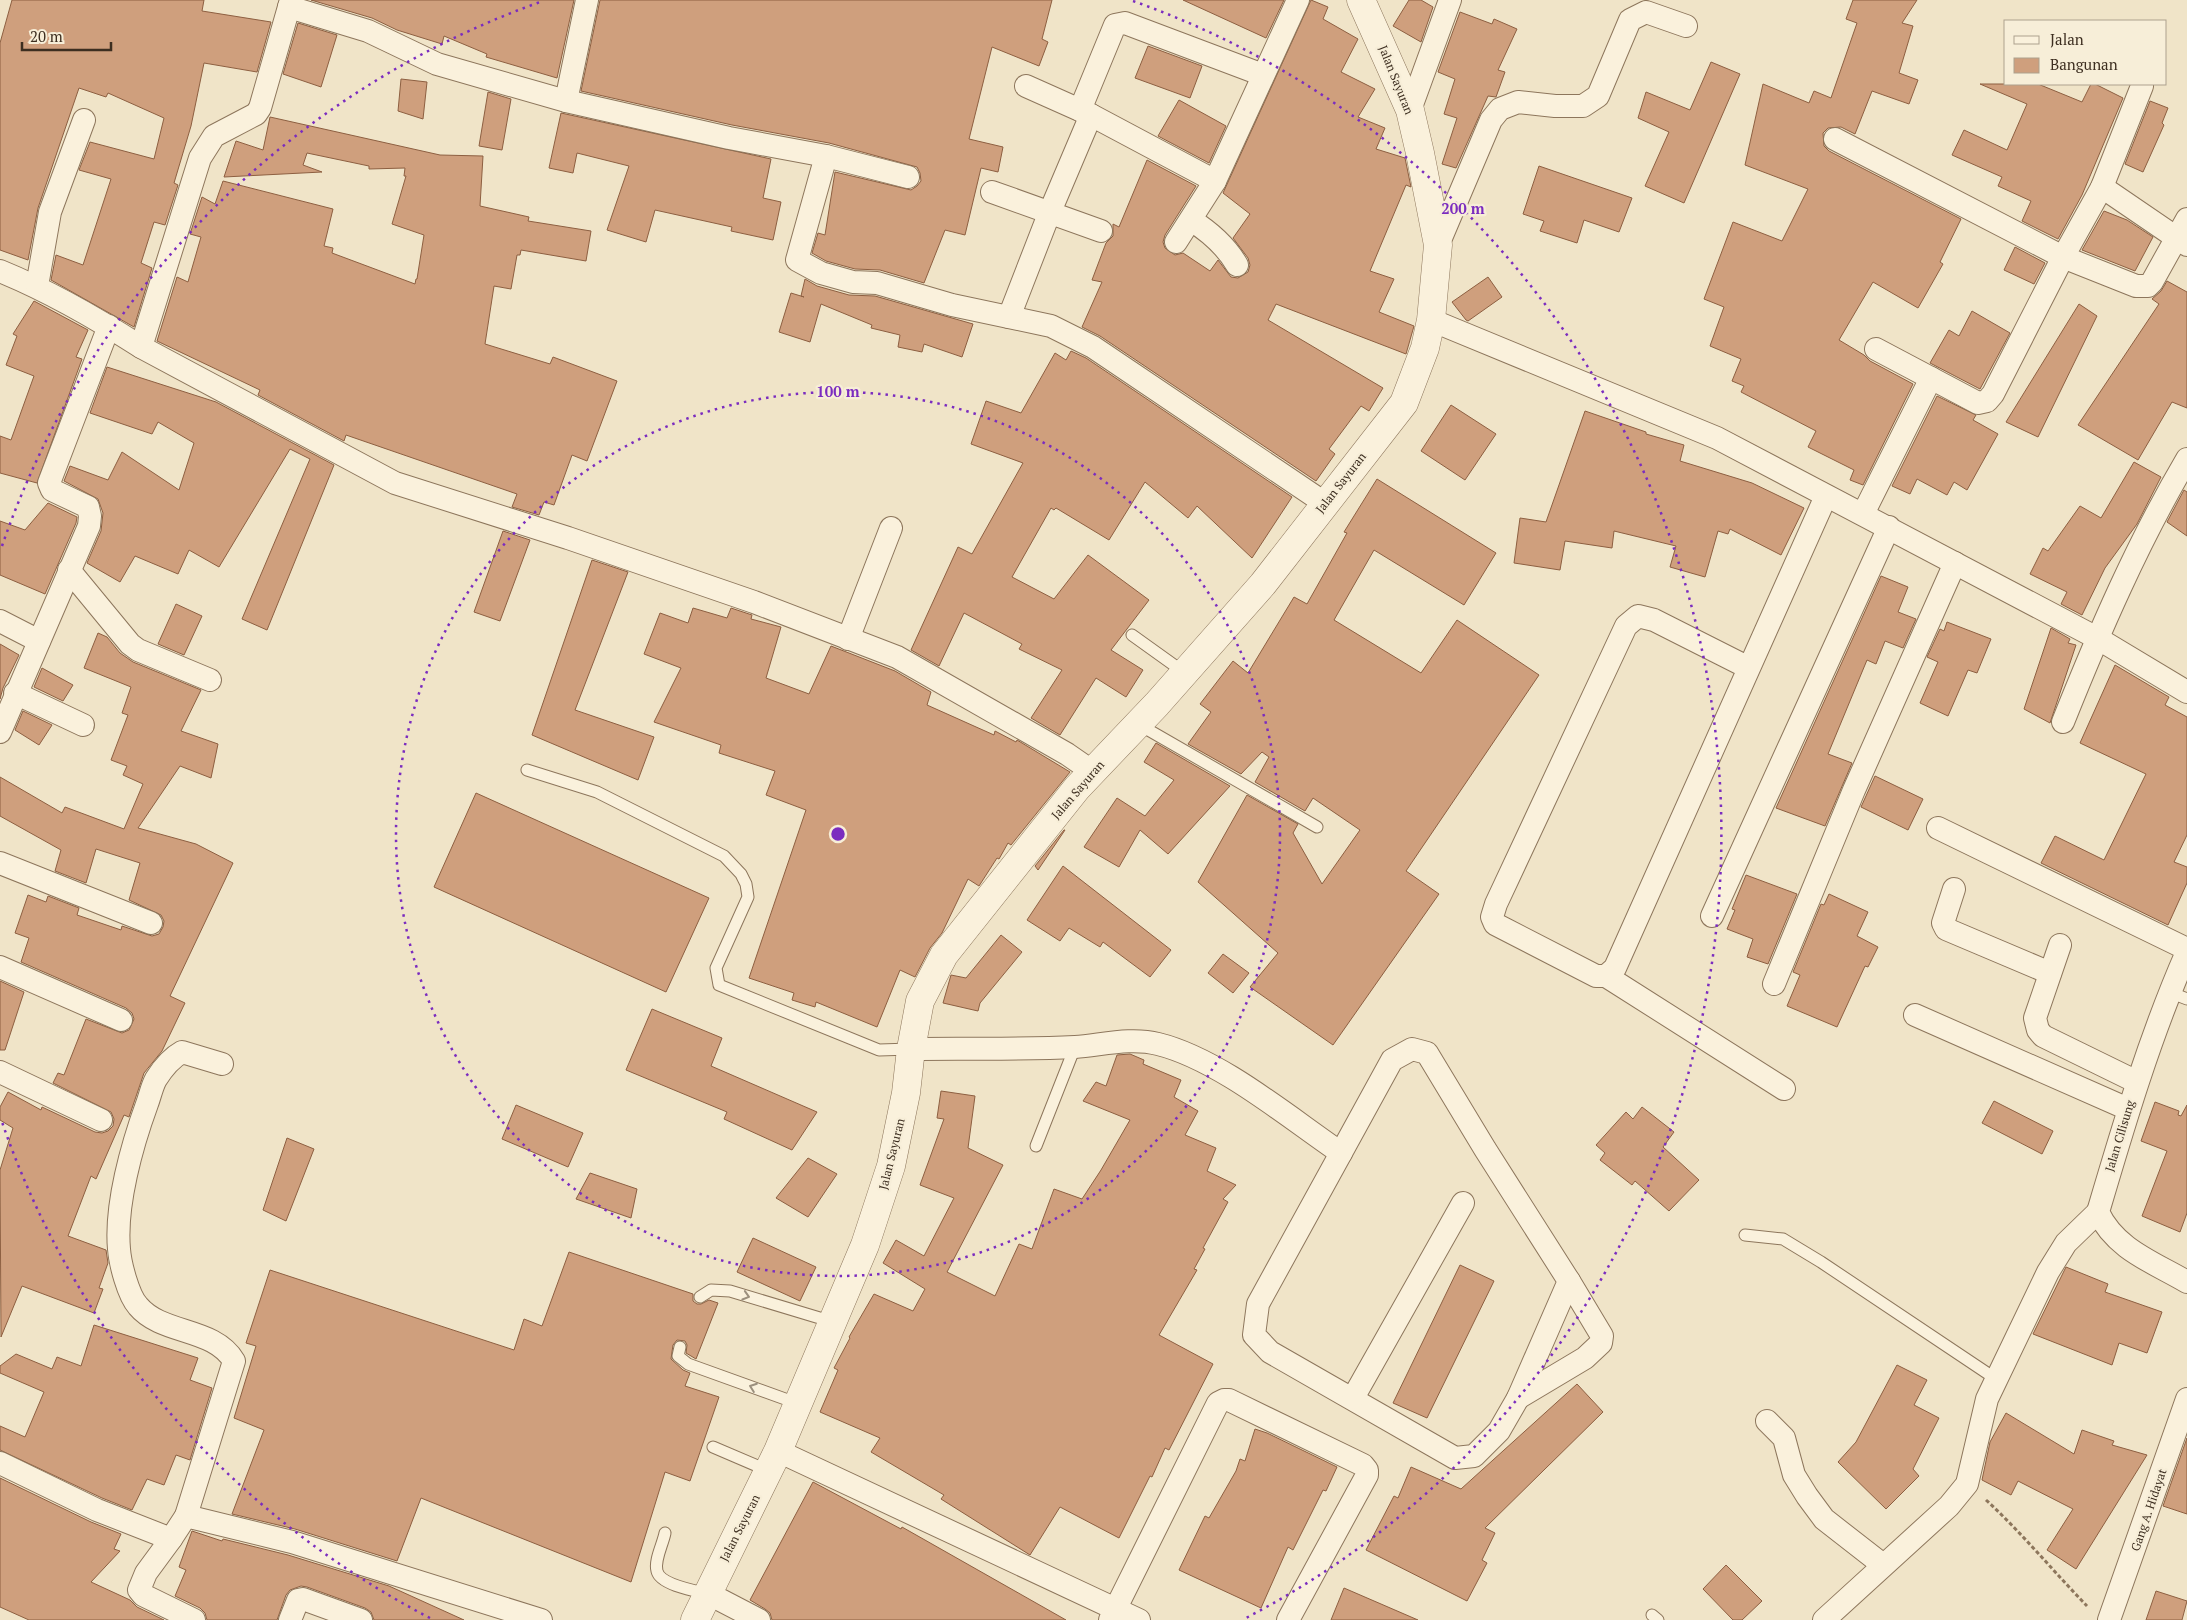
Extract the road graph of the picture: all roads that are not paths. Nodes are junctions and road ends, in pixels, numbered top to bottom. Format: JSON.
{"nodes":[{"id":1,"x":587,"y":0,"type":"edge"},
{"id":2,"x":1298,"y":0,"type":"edge"},
{"id":3,"x":1361,"y":0,"type":"edge"},
{"id":4,"x":1450,"y":0,"type":"edge"},
{"id":5,"x":290,"y":4,"type":"edge"},
{"id":6,"x":1686,"y":26,"type":"dead end"},
{"id":7,"x":1264,"y":75,"type":"junction"},
{"id":8,"x":1026,"y":86,"type":"dead end"},
{"id":9,"x":2142,"y":86,"type":"dead end"},
{"id":10,"x":566,"y":101,"type":"junction"},
{"id":11,"x":1410,"y":110,"type":"junction"},
{"id":12,"x":1085,"y":112,"type":"junction"},
{"id":13,"x":84,"y":120,"type":"dead end"},
{"id":14,"x":1835,"y":139,"type":"dead end"},
{"id":15,"x":826,"y":156,"type":"junction"},
{"id":16,"x":908,"y":178,"type":"dead end"},
{"id":17,"x":1216,"y":182,"type":"junction"},
{"id":18,"x":2102,"y":187,"type":"junction"},
{"id":19,"x":992,"y":192,"type":"dead end"},
{"id":20,"x":1049,"y":214,"type":"junction"},
{"id":21,"x":1191,"y":220,"type":"junction"},
{"id":22,"x":1101,"y":231,"type":"dead end"},
{"id":23,"x":2183,"y":234,"type":"edge"},
{"id":24,"x":1176,"y":242,"type":"dead end"},
{"id":25,"x":1438,"y":245,"type":"junction"},
{"id":26,"x":2063,"y":257,"type":"junction"},
{"id":27,"x":1237,"y":266,"type":"dead end"},
{"id":28,"x":0,"y":271,"type":"edge"},
{"id":29,"x":37,"y":286,"type":"junction"},
{"id":30,"x":1009,"y":317,"type":"junction"},
{"id":31,"x":1430,"y":320,"type":"junction"},
{"id":32,"x":109,"y":326,"type":"junction"},
{"id":33,"x":141,"y":347,"type":"junction"},
{"id":34,"x":1876,"y":350,"type":"dead end"},
{"id":35,"x":1931,"y":378,"type":"junction"},
{"id":36,"x":2187,"y":459,"type":"edge"},
{"id":37,"x":1826,"y":496,"type":"junction"},
{"id":38,"x":1326,"y":504,"type":"junction"},
{"id":39,"x":1863,"y":514,"type":"junction"},
{"id":40,"x":1889,"y":527,"type":"junction"},
{"id":41,"x":891,"y":528,"type":"dead end"},
{"id":42,"x":1954,"y":563,"type":"junction"},
{"id":43,"x":69,"y":570,"type":"junction"},
{"id":44,"x":0,"y":621,"type":"edge"},
{"id":45,"x":1132,"y":635,"type":"dead end"},
{"id":46,"x":2097,"y":638,"type":"junction"},
{"id":47,"x":848,"y":639,"type":"junction"},
{"id":48,"x":39,"y":641,"type":"junction"},
{"id":49,"x":1749,"y":668,"type":"junction"},
{"id":50,"x":1185,"y":673,"type":"junction"},
{"id":51,"x":210,"y":680,"type":"dead end"},
{"id":52,"x":2187,"y":692,"type":"edge"},
{"id":53,"x":16,"y":693,"type":"junction"},
{"id":54,"x":2062,"y":722,"type":"dead end"},
{"id":55,"x":1138,"y":724,"type":"junction"},
{"id":56,"x":83,"y":725,"type":"dead end"},
{"id":57,"x":0,"y":732,"type":"edge"},
{"id":58,"x":527,"y":770,"type":"dead end"},
{"id":59,"x":1093,"y":772,"type":"junction"},
{"id":60,"x":1318,"y":827,"type":"dead end"},
{"id":61,"x":1938,"y":828,"type":"dead end"},
{"id":62,"x":0,"y":863,"type":"edge"},
{"id":63,"x":1954,"y":889,"type":"dead end"},
{"id":64,"x":1712,"y":916,"type":"dead end"},
{"id":65,"x":151,"y":923,"type":"dead end"},
{"id":66,"x":2060,"y":945,"type":"dead end"},
{"id":67,"x":2187,"y":950,"type":"edge"},
{"id":68,"x":0,"y":967,"type":"edge"},
{"id":69,"x":2050,"y":973,"type":"junction"},
{"id":70,"x":1606,"y":976,"type":"junction"},
{"id":71,"x":1774,"y":984,"type":"dead end"},
{"id":72,"x":2178,"y":996,"type":"edge"},
{"id":73,"x":1915,"y":1016,"type":"dead end"},
{"id":74,"x":121,"y":1020,"type":"dead end"},
{"id":75,"x":1076,"y":1047,"type":"junction"},
{"id":76,"x":911,"y":1049,"type":"junction"},
{"id":77,"x":222,"y":1064,"type":"dead end"},
{"id":78,"x":0,"y":1072,"type":"edge"},
{"id":79,"x":2137,"y":1082,"type":"junction"},
{"id":80,"x":1784,"y":1089,"type":"dead end"},
{"id":81,"x":2128,"y":1109,"type":"junction"},
{"id":82,"x":101,"y":1120,"type":"dead end"},
{"id":83,"x":1036,"y":1146,"type":"dead end"},
{"id":84,"x":1341,"y":1152,"type":"junction"},
{"id":85,"x":1463,"y":1202,"type":"dead end"},
{"id":86,"x":2098,"y":1212,"type":"junction"},
{"id":87,"x":1745,"y":1235,"type":"dead end"},
{"id":88,"x":1570,"y":1281,"type":"junction"},
{"id":89,"x":2187,"y":1282,"type":"edge"},
{"id":90,"x":700,"y":1297,"type":"dead end"},
{"id":91,"x":833,"y":1322,"type":"junction"},
{"id":92,"x":680,"y":1347,"type":"dead end"},
{"id":93,"x":1996,"y":1379,"type":"junction"},
{"id":94,"x":1353,"y":1398,"type":"junction"},
{"id":95,"x":1518,"y":1398,"type":"junction"},
{"id":96,"x":2187,"y":1399,"type":"edge"},
{"id":97,"x":799,"y":1404,"type":"junction"},
{"id":98,"x":1767,"y":1422,"type":"dead end"},
{"id":99,"x":713,"y":1448,"type":"dead end"},
{"id":100,"x":774,"y":1461,"type":"junction"},
{"id":101,"x":0,"y":1463,"type":"edge"},
{"id":102,"x":186,"y":1516,"type":"junction"},
{"id":103,"x":666,"y":1533,"type":"dead end"},
{"id":104,"x":171,"y":1539,"type":"junction"},
{"id":105,"x":1883,"y":1565,"type":"junction"},
{"id":106,"x":709,"y":1594,"type":"junction"},
{"id":107,"x":1113,"y":1614,"type":"edge"},
{"id":108,"x":194,"y":1620,"type":"edge"},
{"id":109,"x":290,"y":1620,"type":"edge"},
{"id":110,"x":361,"y":1620,"type":"edge"},
{"id":111,"x":541,"y":1620,"type":"edge"},
{"id":112,"x":695,"y":1620,"type":"edge"},
{"id":113,"x":759,"y":1620,"type":"edge"},
{"id":114,"x":1139,"y":1620,"type":"edge"},
{"id":115,"x":1288,"y":1620,"type":"edge"},
{"id":116,"x":1824,"y":1620,"type":"edge"},
{"id":117,"x":2109,"y":1620,"type":"edge"}],
"edges":[{"from":1,"to":10,"type":"street"},
{"from":2,"to":7,"type":"street"},
{"from":3,"to":11,"type":"street","name":"Jalan Sayuran"},
{"from":4,"to":11,"type":"street"},
{"from":5,"to":10,"type":"street"},
{"from":5,"to":33,"type":"street"},
{"from":6,"to":25,"type":"street"},
{"from":7,"to":12,"type":"street"},
{"from":7,"to":17,"type":"street"},
{"from":8,"to":12,"type":"street"},
{"from":9,"to":18,"type":"street"},
{"from":10,"to":15,"type":"street"},
{"from":11,"to":25,"type":"street","name":"Jalan Sayuran"},
{"from":12,"to":17,"type":"street"},
{"from":12,"to":20,"type":"street"},
{"from":13,"to":29,"type":"street"},
{"from":14,"to":26,"type":"street"},
{"from":15,"to":16,"type":"street"},
{"from":15,"to":30,"type":"street"},
{"from":17,"to":21,"type":"street"},
{"from":18,"to":23,"type":"street"},
{"from":18,"to":26,"type":"street"},
{"from":19,"to":20,"type":"street"},
{"from":20,"to":22,"type":"street"},
{"from":20,"to":30,"type":"street"},
{"from":21,"to":24,"type":"street"},
{"from":21,"to":27,"type":"street"},
{"from":23,"to":26,"type":"street"},
{"from":25,"to":31,"type":"street","name":"Jalan Sayuran"},
{"from":26,"to":35,"type":"street"},
{"from":28,"to":29,"type":"street"},
{"from":29,"to":32,"type":"street"},
{"from":30,"to":38,"type":"street"},
{"from":31,"to":37,"type":"street"},
{"from":31,"to":38,"type":"street","name":"Jalan Sayuran"},
{"from":32,"to":33,"type":"street"},
{"from":32,"to":43,"type":"street"},
{"from":33,"to":47,"type":"street"},
{"from":34,"to":35,"type":"street"},
{"from":35,"to":39,"type":"street"},
{"from":36,"to":46,"type":"street"},
{"from":37,"to":39,"type":"street"},
{"from":37,"to":49,"type":"street"},
{"from":38,"to":50,"type":"street","name":"Jalan Sayuran"},
{"from":39,"to":40,"type":"street"},
{"from":40,"to":42,"type":"street"},
{"from":40,"to":64,"type":"street"},
{"from":41,"to":47,"type":"street"},
{"from":42,"to":46,"type":"street"},
{"from":42,"to":71,"type":"street"},
{"from":43,"to":48,"type":"street"},
{"from":43,"to":51,"type":"street"},
{"from":44,"to":48,"type":"street"},
{"from":45,"to":50,"type":"lane"},
{"from":46,"to":52,"type":"street"},
{"from":46,"to":54,"type":"street"},
{"from":47,"to":59,"type":"street"},
{"from":48,"to":53,"type":"street"},
{"from":49,"to":70,"type":"street"},
{"from":49,"to":70,"type":"street"},
{"from":50,"to":55,"type":"street","name":"Jalan Sayuran"},
{"from":53,"to":56,"type":"street"},
{"from":53,"to":57,"type":"street"},
{"from":55,"to":59,"type":"street","name":"Jalan Sayuran"},
{"from":55,"to":60,"type":"lane"},
{"from":58,"to":76,"type":"lane"},
{"from":59,"to":76,"type":"street","name":"Jalan Sayuran"},
{"from":61,"to":67,"type":"street"},
{"from":62,"to":65,"type":"street"},
{"from":63,"to":69,"type":"street"},
{"from":66,"to":69,"type":"street"},
{"from":67,"to":72,"type":"street","name":"Jalan Cilisung"},
{"from":68,"to":74,"type":"street"},
{"from":69,"to":79,"type":"street"},
{"from":70,"to":80,"type":"street"},
{"from":72,"to":79,"type":"street","name":"Jalan Cilisung"},
{"from":73,"to":81,"type":"street"},
{"from":75,"to":76,"type":"street"},
{"from":75,"to":83,"type":"lane"},
{"from":75,"to":84,"type":"street"},
{"from":76,"to":91,"type":"street","name":"Jalan Sayuran"},
{"from":77,"to":102,"type":"street"},
{"from":78,"to":82,"type":"street"},
{"from":79,"to":81,"type":"street","name":"Jalan Cilisung"},
{"from":81,"to":86,"type":"street","name":"Jalan Cilisung"},
{"from":84,"to":88,"type":"street"},
{"from":84,"to":94,"type":"street"},
{"from":85,"to":94,"type":"street"},
{"from":86,"to":89,"type":"street"},
{"from":86,"to":93,"type":"street"},
{"from":87,"to":93,"type":"lane"},
{"from":88,"to":95,"type":"street"},
{"from":88,"to":95,"type":"street"},
{"from":90,"to":91,"type":"lane","one_way":true},
{"from":91,"to":97,"type":"street","name":"Jalan Sayuran"},
{"from":97,"to":92,"type":"lane","one_way":true},
{"from":93,"to":105,"type":"street"},
{"from":94,"to":95,"type":"street"},
{"from":96,"to":117,"type":"street","name":"Gang A. Hidayat"},
{"from":97,"to":100,"type":"street","name":"Jalan Sayuran"},
{"from":98,"to":105,"type":"street"},
{"from":99,"to":100,"type":"lane"},
{"from":100,"to":106,"type":"street","name":"Jalan Sayuran"},
{"from":100,"to":107,"type":"street"},
{"from":101,"to":104,"type":"street"},
{"from":102,"to":104,"type":"street"},
{"from":102,"to":111,"type":"street"},
{"from":103,"to":106,"type":"lane"},
{"from":104,"to":108,"type":"street"},
{"from":105,"to":116,"type":"street"},
{"from":106,"to":112,"type":"street","name":"Jalan Sayuran"},
{"from":106,"to":113,"type":"street"},
{"from":107,"to":114,"type":"street"},
{"from":107,"to":115,"type":"street"},
{"from":109,"to":110,"type":"street"}]}
